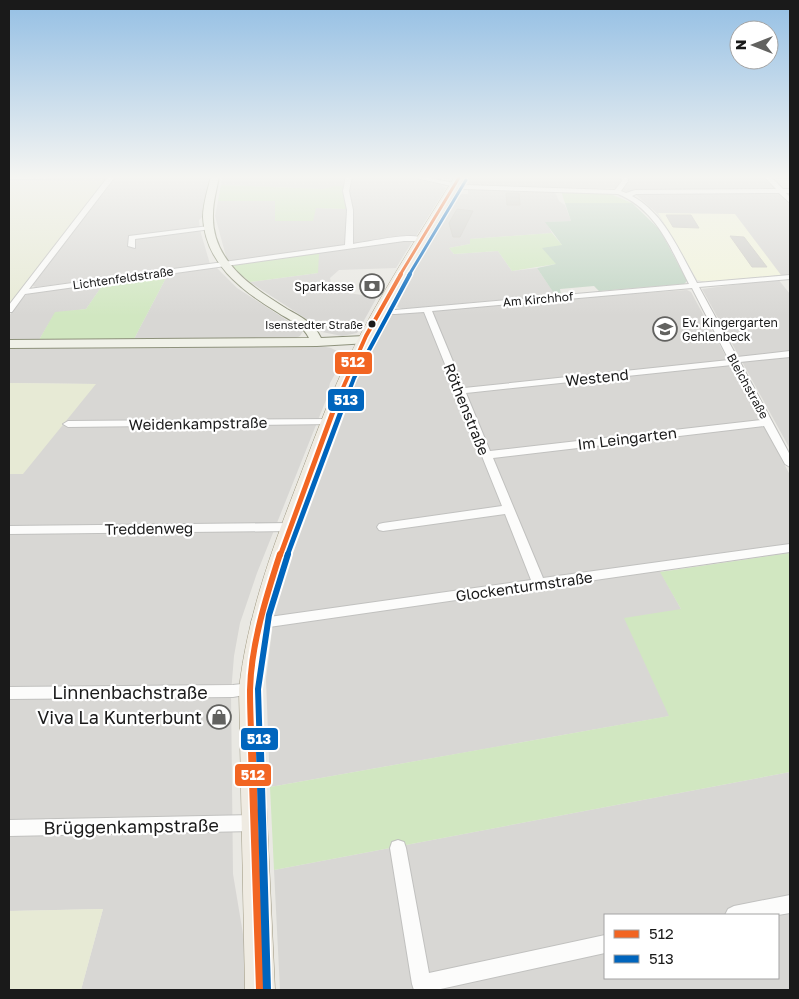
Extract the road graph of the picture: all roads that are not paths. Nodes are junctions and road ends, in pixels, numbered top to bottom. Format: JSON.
{"nodes":[{"id":1,"x":76,"y":223,"type":"edge"},
{"id":2,"x":209,"y":223,"type":"edge"},
{"id":3,"x":350,"y":223,"type":"edge"},
{"id":4,"x":432,"y":223,"type":"edge"},
{"id":5,"x":659,"y":223,"type":"edge"},
{"id":6,"x":130,"y":228,"type":"dead end"},
{"id":7,"x":209,"y":228,"type":"junction"},
{"id":8,"x":131,"y":237,"type":"junction"},
{"id":9,"x":422,"y":240,"type":"junction"},
{"id":10,"x":132,"y":246,"type":"dead end"},
{"id":11,"x":349,"y":247,"type":"junction"},
{"id":12,"x":223,"y":264,"type":"junction"},
{"id":13,"x":790,"y":277,"type":"edge"},
{"id":14,"x":695,"y":286,"type":"junction"},
{"id":15,"x":23,"y":292,"type":"junction"},
{"id":16,"x":426,"y":309,"type":"junction"},
{"id":17,"x":9,"y":310,"type":"edge"},
{"id":18,"x":381,"y":311,"type":"junction"},
{"id":19,"x":317,"y":342,"type":"junction"},
{"id":20,"x":9,"y":344,"type":"edge"},
{"id":21,"x":362,"y":345,"type":"junction"},
{"id":22,"x":790,"y":354,"type":"edge"},
{"id":23,"x":734,"y":361,"type":"junction"},
{"id":24,"x":460,"y":391,"type":"junction"},
{"id":25,"x":329,"y":422,"type":"junction"},
{"id":26,"x":768,"y":422,"type":"junction"},
{"id":27,"x":68,"y":424,"type":"dead end"},
{"id":28,"x":486,"y":455,"type":"junction"},
{"id":29,"x":790,"y":464,"type":"edge"},
{"id":30,"x":508,"y":509,"type":"junction"},
{"id":31,"x":289,"y":527,"type":"junction"},
{"id":32,"x":383,"y":527,"type":"dead end"},
{"id":33,"x":9,"y":530,"type":"edge"},
{"id":34,"x":790,"y":548,"type":"edge"},
{"id":35,"x":539,"y":584,"type":"junction"},
{"id":36,"x":258,"y":622,"type":"junction"},
{"id":37,"x":250,"y":689,"type":"junction"},
{"id":38,"x":9,"y":692,"type":"edge"},
{"id":39,"x":254,"y":823,"type":"junction"},
{"id":40,"x":9,"y":828,"type":"edge"},
{"id":41,"x":398,"y":848,"type":"dead end"},
{"id":42,"x":790,"y":904,"type":"edge"},
{"id":43,"x":739,"y":914,"type":"edge"},
{"id":44,"x":604,"y":944,"type":"edge"},
{"id":45,"x":423,"y":987,"type":"edge"},
{"id":46,"x":260,"y":990,"type":"edge"}],
"edges":[{"from":1,"to":15,"type":"street"},
{"from":2,"to":7,"type":"main road"},
{"from":3,"to":11,"type":"street"},
{"from":4,"to":9,"type":"main road"},
{"from":5,"to":14,"type":"street","name":"Bleichstraße"},
{"from":6,"to":8,"type":"street"},
{"from":7,"to":8,"type":"street"},
{"from":7,"to":12,"type":"main road"},
{"from":8,"to":10,"type":"street"},
{"from":9,"to":11,"type":"street","name":"Lichtenfeldstraße"},
{"from":9,"to":18,"type":"main road"},
{"from":11,"to":12,"type":"street","name":"Lichtenfeldstraße"},
{"from":12,"to":15,"type":"street","name":"Lichtenfeldstraße"},
{"from":12,"to":19,"type":"main road"},
{"from":13,"to":14,"type":"street","name":"Am Kirchhof"},
{"from":14,"to":16,"type":"street","name":"Am Kirchhof"},
{"from":14,"to":23,"type":"street","name":"Bleichstraße"},
{"from":15,"to":17,"type":"street"},
{"from":16,"to":18,"type":"street","name":"Am Kirchhof"},
{"from":16,"to":24,"type":"street","name":"Röthenstraße"},
{"from":18,"to":21,"type":"main road"},
{"from":19,"to":20,"type":"main road"},
{"from":19,"to":21,"type":"main road"},
{"from":21,"to":25,"type":"main road"},
{"from":22,"to":23,"type":"street","name":"Westend"},
{"from":23,"to":24,"type":"street","name":"Westend"},
{"from":23,"to":26,"type":"street","name":"Bleichstraße"},
{"from":24,"to":28,"type":"street","name":"Röthenstraße"},
{"from":25,"to":27,"type":"street","name":"Weidenkampstraße"},
{"from":25,"to":31,"type":"main road"},
{"from":26,"to":28,"type":"street","name":"Im Leingarten"},
{"from":26,"to":29,"type":"street","name":"Bleichstraße"},
{"from":28,"to":30,"type":"street","name":"Röthenstraße"},
{"from":30,"to":32,"type":"street"},
{"from":30,"to":35,"type":"street","name":"Röthenstraße"},
{"from":31,"to":33,"type":"street","name":"Treddenweg"},
{"from":31,"to":36,"type":"main road"},
{"from":34,"to":35,"type":"street","name":"Glockenturmstraße"},
{"from":35,"to":36,"type":"street","name":"Glockenturmstraße"},
{"from":36,"to":37,"type":"main road"},
{"from":37,"to":38,"type":"street","name":"Linnenbachstraße"},
{"from":37,"to":39,"type":"main road"},
{"from":39,"to":40,"type":"street","name":"Brüggenkampstraße"},
{"from":39,"to":46,"type":"main road"},
{"from":41,"to":45,"type":"street"},
{"from":42,"to":43,"type":"street"},
{"from":44,"to":45,"type":"street"}]}
